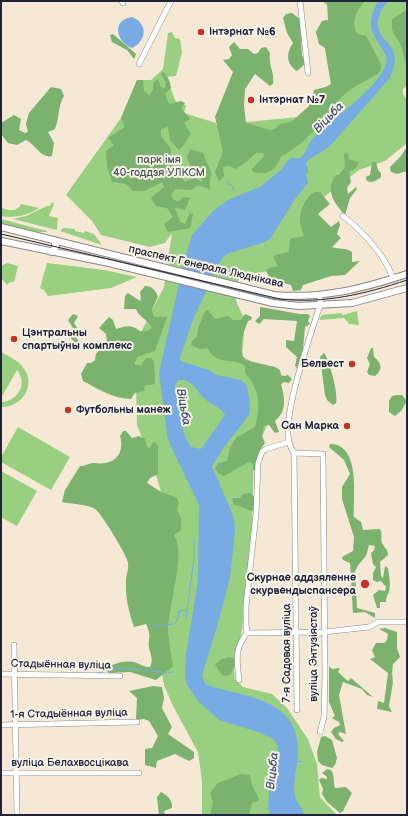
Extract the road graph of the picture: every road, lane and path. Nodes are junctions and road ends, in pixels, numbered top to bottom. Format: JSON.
{"nodes":[{"id":1,"x":171,"y":1,"type":"edge"},
{"id":2,"x":300,"y":1,"type":"edge"},
{"id":3,"x":139,"y":64,"type":"dead end"},
{"id":4,"x":308,"y":73,"type":"dead end"},
{"id":5,"x":343,"y":216,"type":"dead end"},
{"id":6,"x":1,"y":227,"type":"edge"},
{"id":7,"x":54,"y":240,"type":"junction"},
{"id":8,"x":1,"y":241,"type":"edge"},
{"id":9,"x":50,"y":252,"type":"junction"},
{"id":10,"x":107,"y":255,"type":"junction"},
{"id":11,"x":106,"y":262,"type":"junction"},
{"id":12,"x":407,"y":274,"type":"edge"},
{"id":13,"x":393,"y":278,"type":"junction"},
{"id":14,"x":407,"y":288,"type":"edge"},
{"id":15,"x":350,"y":291,"type":"junction"},
{"id":16,"x":320,"y":296,"type":"junction"},
{"id":17,"x":352,"y":303,"type":"junction"},
{"id":18,"x":320,"y":305,"type":"junction"},
{"id":19,"x":289,"y":442,"type":"junction"},
{"id":20,"x":294,"y":453,"type":"junction"},
{"id":21,"x":407,"y":622,"type":"edge"},
{"id":22,"x":324,"y":632,"type":"junction"},
{"id":23,"x":247,"y":633,"type":"junction"},
{"id":24,"x":297,"y":633,"type":"junction"},
{"id":25,"x":14,"y":645,"type":"dead end"},
{"id":26,"x":1,"y":674,"type":"edge"},
{"id":27,"x":14,"y":674,"type":"junction"},
{"id":28,"x":120,"y":676,"type":"dead end"},
{"id":29,"x":239,"y":680,"type":"dead end"},
{"id":30,"x":297,"y":710,"type":"dead end"},
{"id":31,"x":137,"y":722,"type":"dead end"},
{"id":32,"x":1,"y":725,"type":"edge"},
{"id":33,"x":15,"y":725,"type":"junction"},
{"id":34,"x":320,"y":732,"type":"dead end"},
{"id":35,"x":1,"y":773,"type":"edge"},
{"id":36,"x":16,"y":773,"type":"junction"},
{"id":37,"x":139,"y":773,"type":"dead end"},
{"id":38,"x":17,"y":815,"type":"edge"}],
"edges":[{"from":1,"to":3,"type":"street"},
{"from":2,"to":4,"type":"street"},
{"from":5,"to":13,"type":"street"},
{"from":6,"to":7,"type":"main road","name":"праспект Генерала Люднікава"},
{"from":7,"to":9,"type":"main road"},
{"from":7,"to":10,"type":"main road","name":"праспект Генерала Люднікава"},
{"from":8,"to":9,"type":"main road","name":"праспект Генерала Люднікава"},
{"from":9,"to":11,"type":"main road","name":"праспект Генерала Люднікава"},
{"from":10,"to":11,"type":"street"},
{"from":10,"to":16,"type":"main road","name":"праспект Генерала Люднікава"},
{"from":11,"to":18,"type":"main road","name":"праспект Генерала Люднікава"},
{"from":12,"to":13,"type":"main road","name":"праспект Генерала Люднікава"},
{"from":13,"to":15,"type":"main road","name":"праспект Генерала Люднікава"},
{"from":14,"to":17,"type":"main road","name":"праспект Генерала Люднікава"},
{"from":15,"to":16,"type":"main road","name":"праспект Генерала Люднікава"},
{"from":15,"to":17,"type":"main road"},
{"from":16,"to":18,"type":"street"},
{"from":17,"to":18,"type":"main road","name":"праспект Генерала Люднікава"},
{"from":18,"to":19,"type":"street"},
{"from":19,"to":20,"type":"street"},
{"from":19,"to":23,"type":"street"},
{"from":20,"to":22,"type":"street","name":"вуліца Энтузіястаў"},
{"from":20,"to":24,"type":"street","name":"7-я Садовая вуліца"},
{"from":21,"to":22,"type":"street"},
{"from":22,"to":24,"type":"street"},
{"from":22,"to":34,"type":"street","name":"вуліца Энтузіястаў"},
{"from":23,"to":24,"type":"street"},
{"from":23,"to":29,"type":"street"},
{"from":24,"to":30,"type":"street","name":"7-я Садовая вуліца"},
{"from":25,"to":27,"type":"street"},
{"from":26,"to":27,"type":"street","name":"Стадыённая вуліца"},
{"from":27,"to":28,"type":"street","name":"Стадыённая вуліца"},
{"from":27,"to":33,"type":"street"},
{"from":31,"to":33,"type":"street","name":"1-я Стадыённая вуліца"},
{"from":32,"to":33,"type":"street","name":"1-я Стадыённая вуліца"},
{"from":33,"to":36,"type":"street"},
{"from":35,"to":36,"type":"street","name":"вуліца Белахвосцікава"},
{"from":36,"to":37,"type":"street","name":"вуліца Белахвосцікава"},
{"from":36,"to":38,"type":"street"}]}
